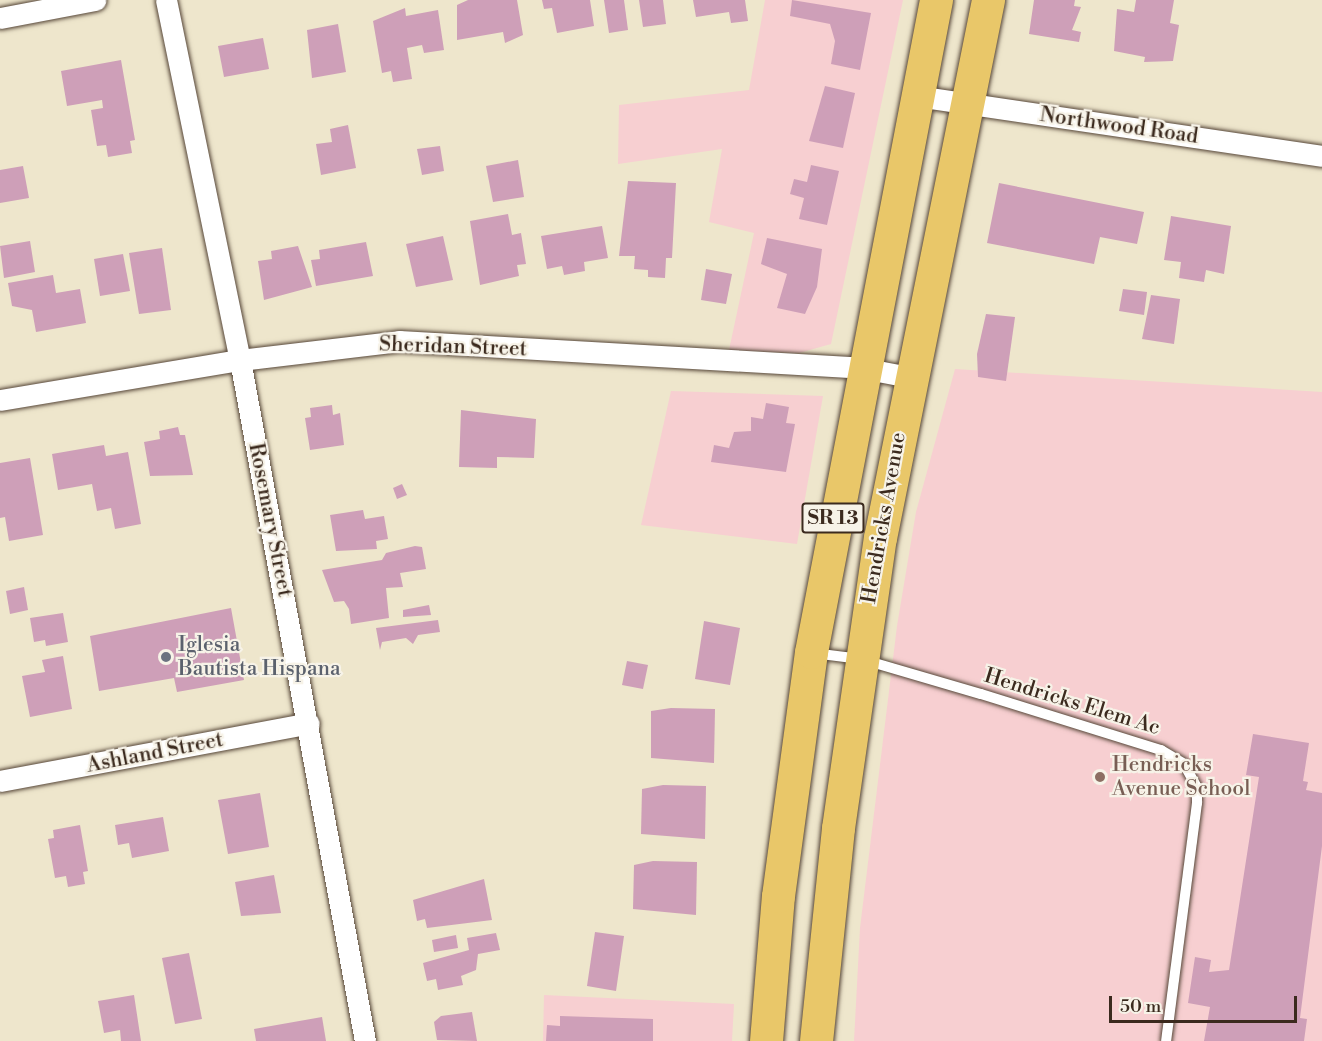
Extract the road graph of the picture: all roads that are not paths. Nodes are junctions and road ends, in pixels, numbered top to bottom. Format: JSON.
{"nodes":[{"id":1,"x":95,"y":0,"type":"edge"},
{"id":2,"x":166,"y":0,"type":"edge"},
{"id":3,"x":936,"y":0,"type":"edge"},
{"id":4,"x":988,"y":0,"type":"edge"},
{"id":5,"x":0,"y":18,"type":"edge"},
{"id":6,"x":916,"y":96,"type":"junction"},
{"id":7,"x":966,"y":104,"type":"junction"},
{"id":8,"x":1322,"y":156,"type":"edge"},
{"id":9,"x":240,"y":360,"type":"junction"},
{"id":10,"x":862,"y":368,"type":"junction"},
{"id":11,"x":909,"y":378,"type":"junction"},
{"id":12,"x":0,"y":400,"type":"edge"},
{"id":13,"x":811,"y":652,"type":"junction"},
{"id":14,"x":861,"y":659,"type":"junction"},
{"id":15,"x":309,"y":723,"type":"junction"},
{"id":16,"x":0,"y":781,"type":"edge"},
{"id":17,"x":365,"y":1041,"type":"edge"},
{"id":18,"x":766,"y":1041,"type":"edge"},
{"id":19,"x":816,"y":1041,"type":"edge"},
{"id":20,"x":1166,"y":1041,"type":"edge"}],
"edges":[{"from":1,"to":5,"type":"street"},
{"from":2,"to":9,"type":"street","name":"Rosemary Street"},
{"from":3,"to":6,"type":"main road","number":"SR 13"},
{"from":4,"to":7,"type":"main road","name":"Hendricks Avenue","number":"SR 13"},
{"from":6,"to":7,"type":"street","name":"Northwood Road"},
{"from":6,"to":10,"type":"main road","number":"SR 13"},
{"from":7,"to":8,"type":"street","name":"Northwood Road"},
{"from":7,"to":11,"type":"main road","name":"Hendricks Avenue","number":"SR 13"},
{"from":9,"to":10,"type":"street","name":"Sheridan Street"},
{"from":9,"to":12,"type":"street","name":"Sheridan Street"},
{"from":9,"to":15,"type":"street","name":"Rosemary Street"},
{"from":10,"to":11,"type":"street","name":"Sheridan Street"},
{"from":10,"to":13,"type":"main road","number":"SR 13"},
{"from":11,"to":14,"type":"main road","name":"Hendricks Avenue","number":"SR 13"},
{"from":13,"to":14,"type":"lane","name":"Hendricks Elem Ac"},
{"from":13,"to":18,"type":"main road","number":"SR 13"},
{"from":14,"to":19,"type":"main road","name":"Hendricks Avenue","number":"SR 13"},
{"from":14,"to":20,"type":"lane","name":"Hendricks Elem Ac"},
{"from":15,"to":16,"type":"street","name":"Ashland Street"},
{"from":15,"to":17,"type":"street","name":"Rosemary Street"}]}
